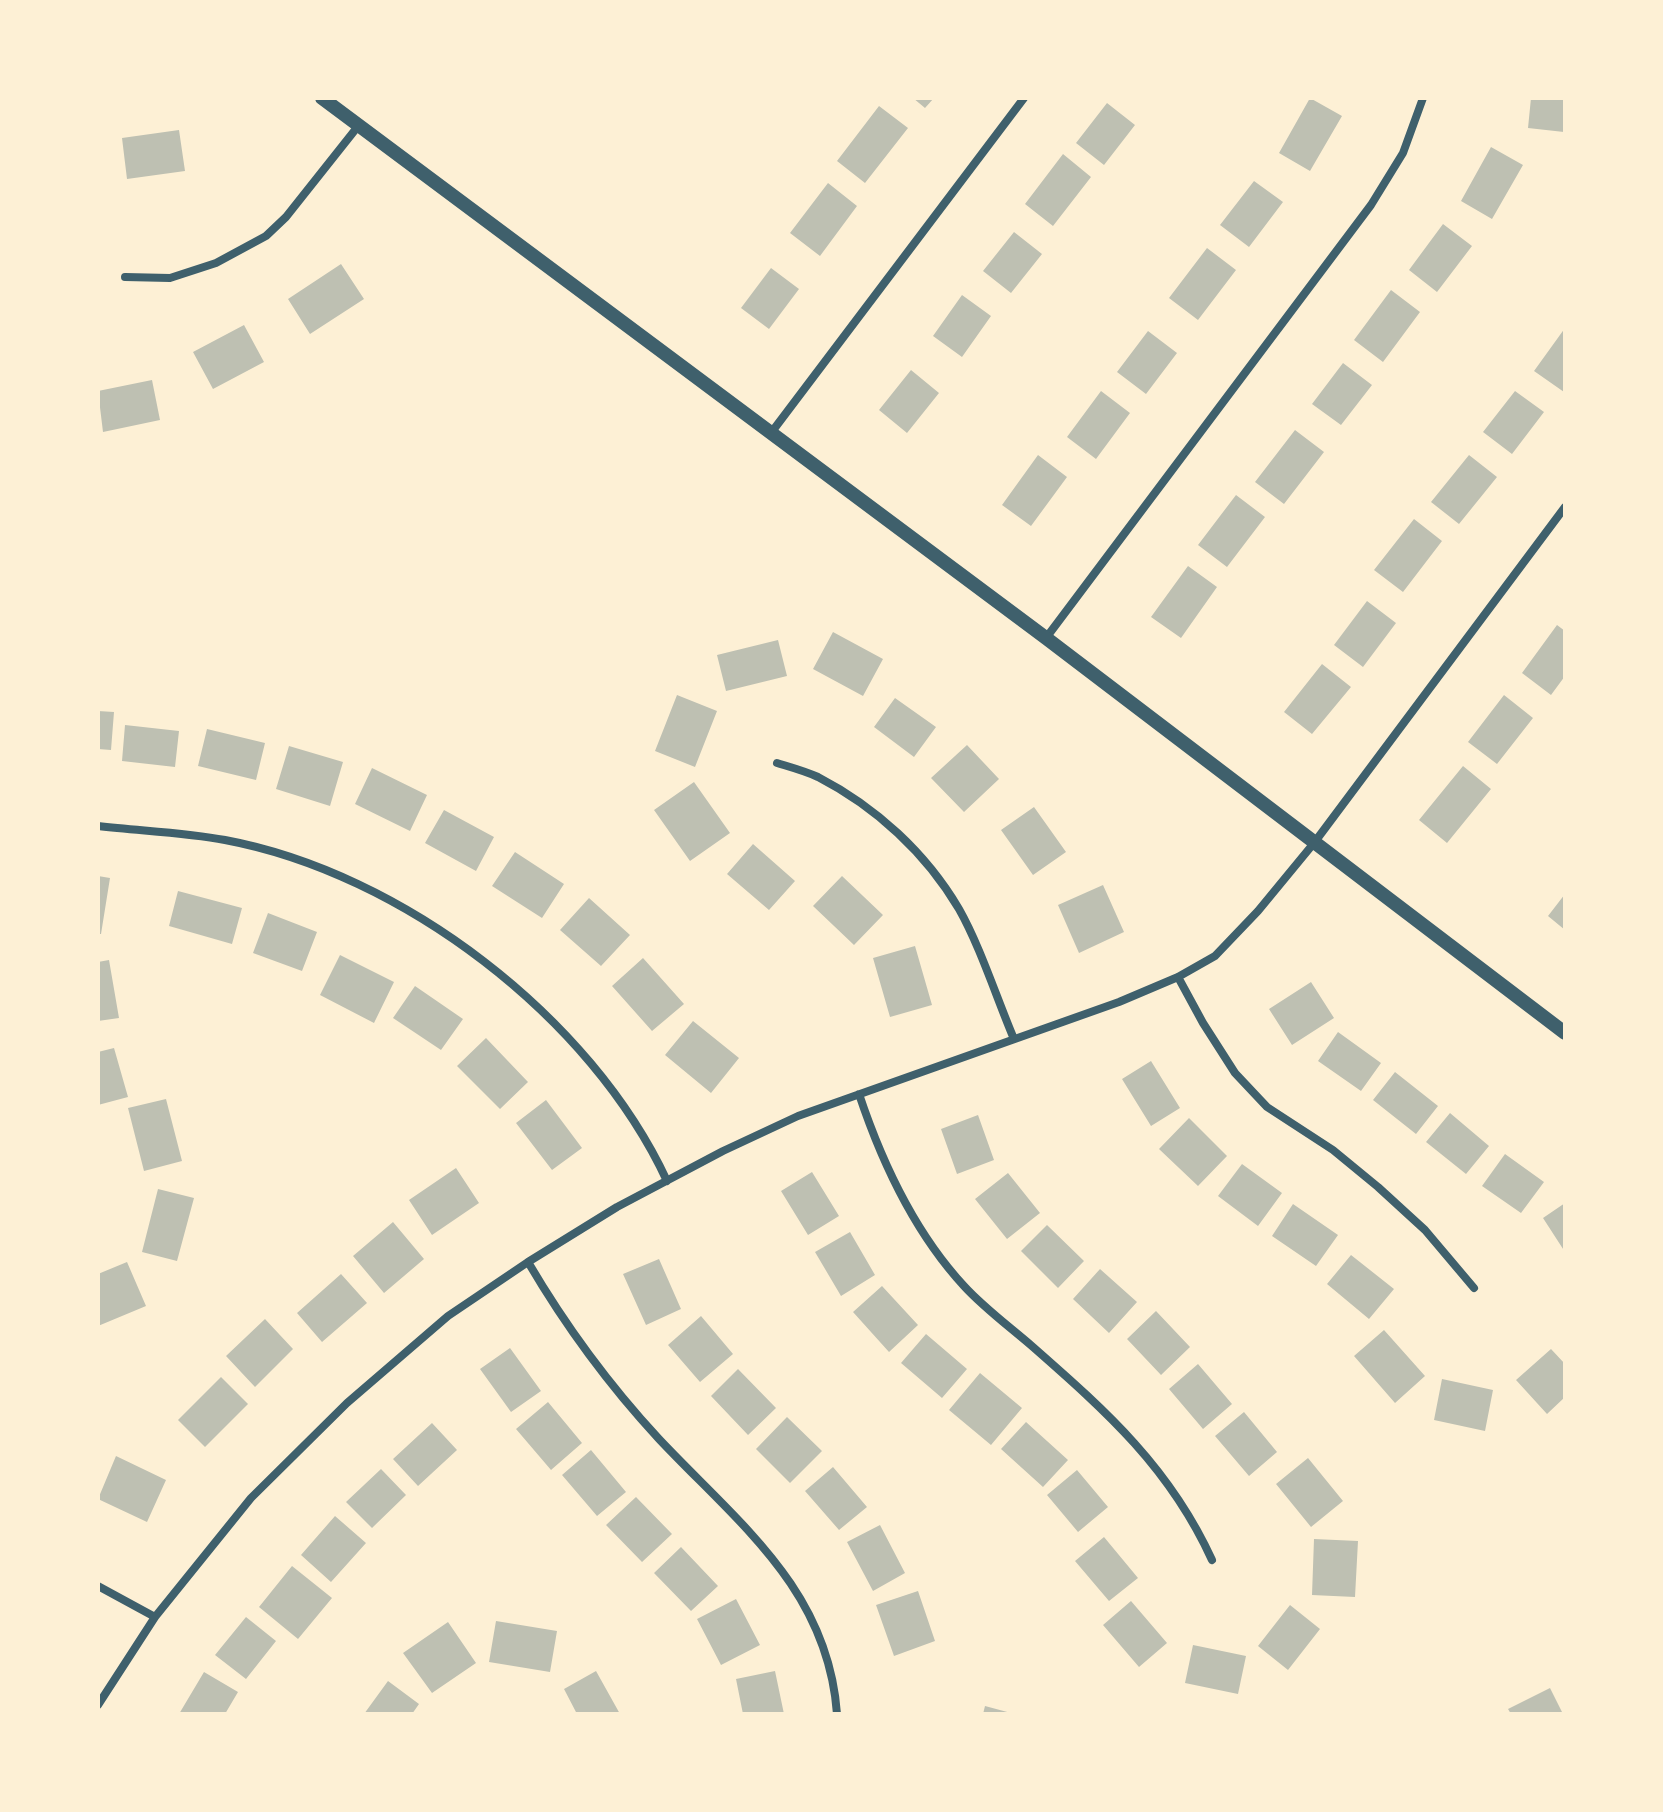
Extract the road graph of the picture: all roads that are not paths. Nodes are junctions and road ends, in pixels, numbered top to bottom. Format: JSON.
{"nodes":[{"id":1,"x":322,"y":98,"type":"edge"},
{"id":2,"x":1024,"y":98,"type":"edge"},
{"id":3,"x":1423,"y":98,"type":"edge"},
{"id":4,"x":359,"y":125,"type":"junction"},
{"id":5,"x":125,"y":277,"type":"dead end"},
{"id":6,"x":771,"y":433,"type":"junction"},
{"id":7,"x":1565,"y":507,"type":"edge"},
{"id":8,"x":1046,"y":638,"type":"junction"},
{"id":9,"x":777,"y":763,"type":"dead end"},
{"id":10,"x":98,"y":826,"type":"edge"},
{"id":11,"x":1314,"y":843,"type":"junction"},
{"id":12,"x":1178,"y":977,"type":"junction"},
{"id":13,"x":1565,"y":1033,"type":"edge"},
{"id":14,"x":1014,"y":1039,"type":"junction"},
{"id":15,"x":859,"y":1094,"type":"junction"},
{"id":16,"x":667,"y":1181,"type":"junction"},
{"id":17,"x":528,"y":1262,"type":"junction"},
{"id":18,"x":1474,"y":1288,"type":"dead end"},
{"id":19,"x":1212,"y":1560,"type":"dead end"},
{"id":20,"x":98,"y":1586,"type":"edge"},
{"id":21,"x":155,"y":1617,"type":"junction"},
{"id":22,"x":98,"y":1705,"type":"edge"},
{"id":23,"x":837,"y":1714,"type":"edge"}],
"edges":[{"from":1,"to":4,"type":"street"},
{"from":2,"to":6,"type":"street"},
{"from":3,"to":8,"type":"street"},
{"from":4,"to":5,"type":"street"},
{"from":4,"to":6,"type":"street"},
{"from":6,"to":8,"type":"street"},
{"from":7,"to":11,"type":"street"},
{"from":8,"to":11,"type":"street"},
{"from":9,"to":14,"type":"street"},
{"from":10,"to":16,"type":"street"},
{"from":11,"to":12,"type":"street"},
{"from":11,"to":13,"type":"street"},
{"from":12,"to":14,"type":"street"},
{"from":12,"to":18,"type":"street"},
{"from":14,"to":15,"type":"street"},
{"from":15,"to":16,"type":"street"},
{"from":15,"to":19,"type":"street"},
{"from":16,"to":17,"type":"street"},
{"from":17,"to":21,"type":"street"},
{"from":17,"to":23,"type":"street"},
{"from":20,"to":21,"type":"street"},
{"from":21,"to":22,"type":"street"}]}
